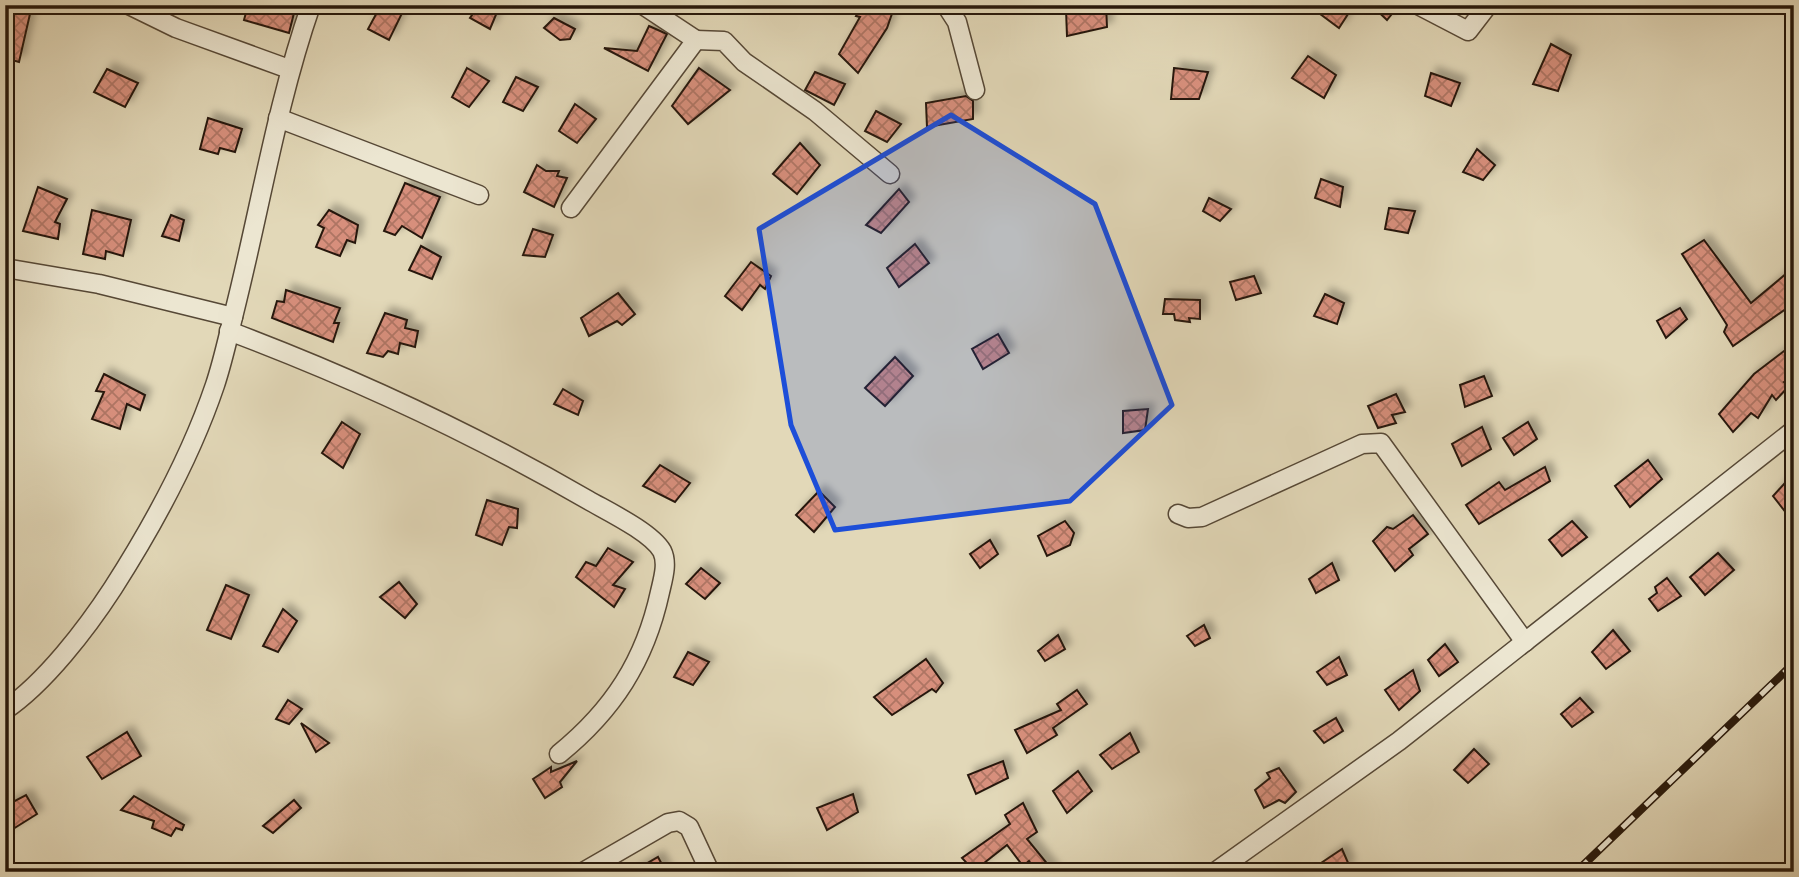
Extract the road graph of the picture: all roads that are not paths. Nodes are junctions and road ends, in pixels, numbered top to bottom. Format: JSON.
{"nodes":[{"id":1,"x":129,"y":5,"type":"edge"},
{"id":2,"x":311,"y":5,"type":"edge"},
{"id":3,"x":643,"y":5,"type":"edge"},
{"id":4,"x":946,"y":5,"type":"edge"},
{"id":5,"x":1418,"y":5,"type":"edge"},
{"id":6,"x":1488,"y":5,"type":"edge"},
{"id":7,"x":696,"y":40,"type":"junction"},
{"id":8,"x":289,"y":69,"type":"junction"},
{"id":9,"x":975,"y":90,"type":"dead end"},
{"id":10,"x":278,"y":118,"type":"junction"},
{"id":11,"x":890,"y":174,"type":"dead end"},
{"id":12,"x":479,"y":195,"type":"dead end"},
{"id":13,"x":570,"y":208,"type":"dead end"},
{"id":14,"x":5,"y":268,"type":"edge"},
{"id":15,"x":231,"y":324,"type":"junction"},
{"id":16,"x":1794,"y":430,"type":"edge"},
{"id":17,"x":1178,"y":514,"type":"dead end"},
{"id":18,"x":1525,"y":642,"type":"junction"},
{"id":19,"x":5,"y":710,"type":"edge"},
{"id":20,"x":559,"y":754,"type":"dead end"},
{"id":21,"x":583,"y":872,"type":"edge"},
{"id":22,"x":710,"y":872,"type":"edge"},
{"id":23,"x":1215,"y":872,"type":"edge"}],
"edges":[{"from":1,"to":8,"type":"street"},
{"from":2,"to":8,"type":"street"},
{"from":3,"to":7,"type":"street"},
{"from":4,"to":9,"type":"street"},
{"from":5,"to":6,"type":"street"},
{"from":7,"to":11,"type":"street"},
{"from":7,"to":13,"type":"street"},
{"from":8,"to":10,"type":"street"},
{"from":10,"to":12,"type":"street"},
{"from":10,"to":15,"type":"street"},
{"from":14,"to":15,"type":"street"},
{"from":15,"to":19,"type":"street"},
{"from":15,"to":20,"type":"street"},
{"from":16,"to":18,"type":"street"},
{"from":17,"to":18,"type":"street"},
{"from":18,"to":23,"type":"street"},
{"from":21,"to":22,"type":"street"}]}
